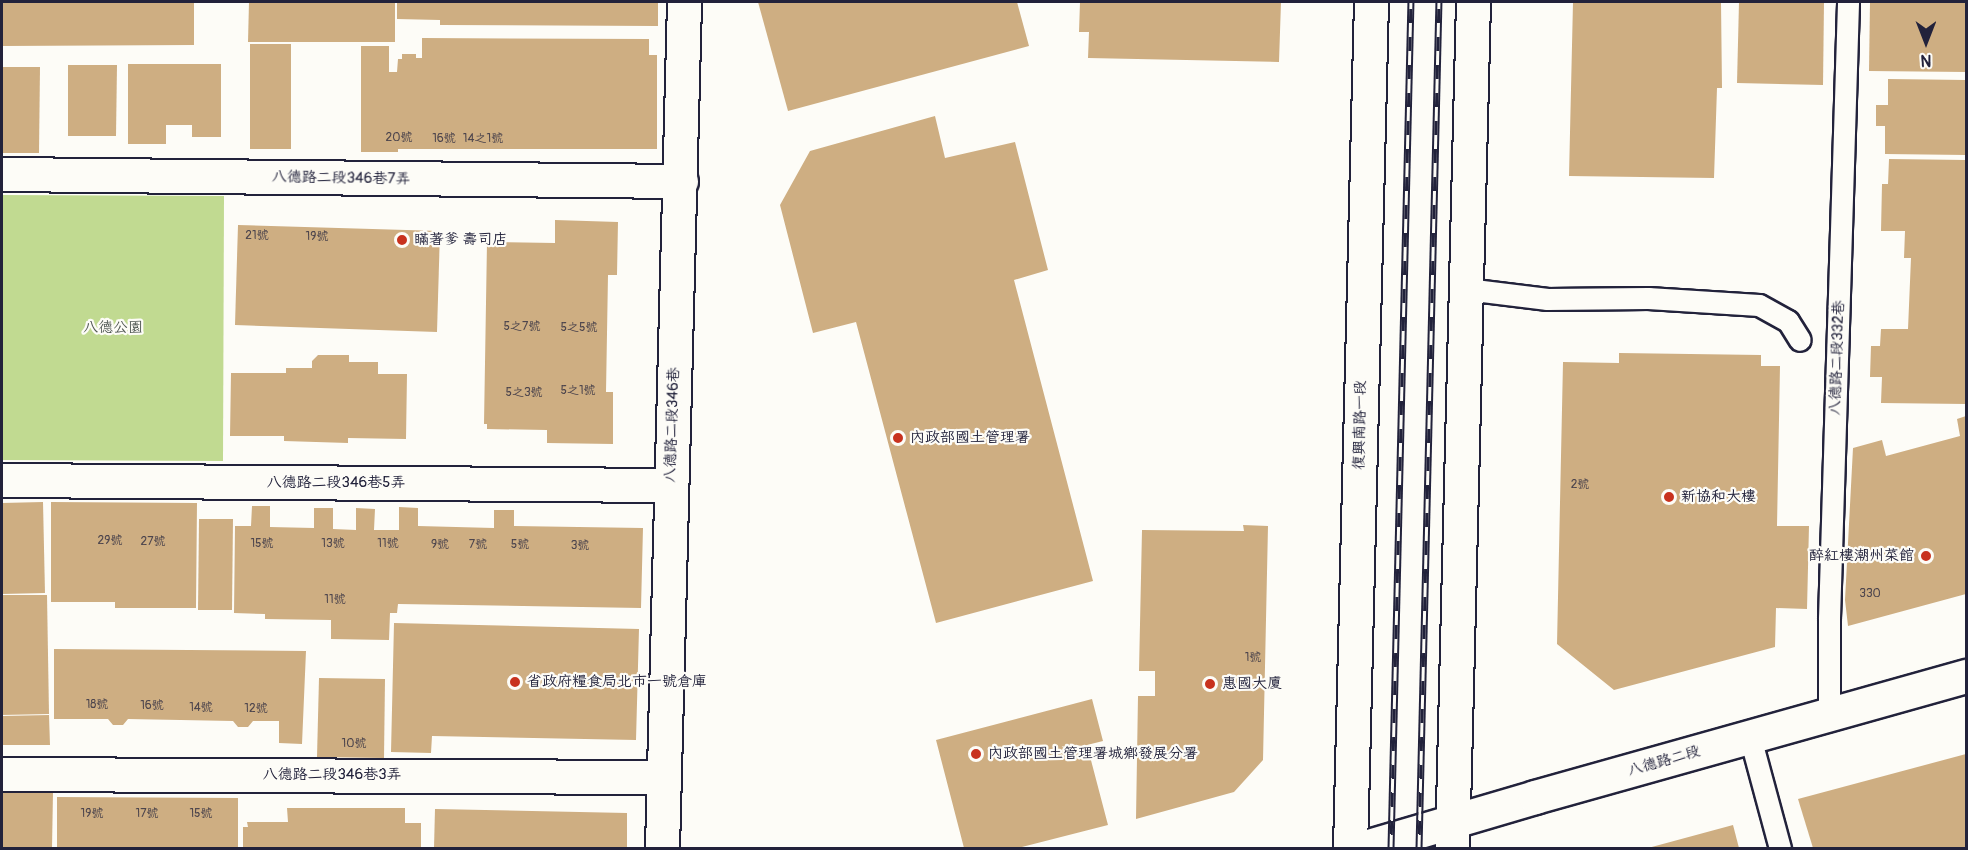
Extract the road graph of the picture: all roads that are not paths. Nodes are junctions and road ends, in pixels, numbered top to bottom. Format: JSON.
{"nodes":[{"id":1,"x":684,"y":2,"type":"edge"},
{"id":2,"x":1371,"y":2,"type":"edge"},
{"id":3,"x":1473,"y":2,"type":"edge"},
{"id":4,"x":1848,"y":2,"type":"edge"},
{"id":5,"x":2,"y":174,"type":"edge"},
{"id":6,"x":681,"y":182,"type":"junction"},
{"id":7,"x":1466,"y":289,"type":"junction"},
{"id":8,"x":1800,"y":340,"type":"dead end"},
{"id":9,"x":2,"y":480,"type":"edge"},
{"id":10,"x":670,"y":485,"type":"junction"},
{"id":11,"x":1966,"y":676,"type":"edge"},
{"id":12,"x":1828,"y":715,"type":"junction"},
{"id":13,"x":1750,"y":737,"type":"junction"},
{"id":14,"x":2,"y":774,"type":"edge"},
{"id":15,"x":663,"y":777,"type":"junction"},
{"id":16,"x":1452,"y":836,"type":"edge"},
{"id":17,"x":662,"y":849,"type":"edge"},
{"id":18,"x":1350,"y":849,"type":"edge"},
{"id":19,"x":1362,"y":849,"type":"edge"},
{"id":20,"x":1780,"y":849,"type":"edge"}],
"edges":[{"from":1,"to":6,"type":"street","name":"八德路二段346巷"},
{"from":2,"to":18,"type":"street","name":"復興南路一段"},
{"from":3,"to":7,"type":"street"},
{"from":4,"to":12,"type":"lane","name":"八德路二段332巷"},
{"from":5,"to":6,"type":"street","name":"八德路二段346巷7弄"},
{"from":6,"to":10,"type":"street","name":"八德路二段346巷"},
{"from":7,"to":8,"type":"lane"},
{"from":7,"to":16,"type":"street"},
{"from":9,"to":10,"type":"street","name":"八德路二段346巷5弄"},
{"from":10,"to":15,"type":"street","name":"八德路二段346巷"},
{"from":11,"to":12,"type":"street","name":"八德路二段"},
{"from":12,"to":13,"type":"street","name":"八德路二段"},
{"from":13,"to":16,"type":"street","name":"八德路二段"},
{"from":13,"to":20,"type":"lane"},
{"from":14,"to":15,"type":"street","name":"八德路二段346巷3弄"},
{"from":15,"to":17,"type":"street","name":"八德路二段346巷"},
{"from":16,"to":19,"type":"street","name":"八德路二段"}]}
